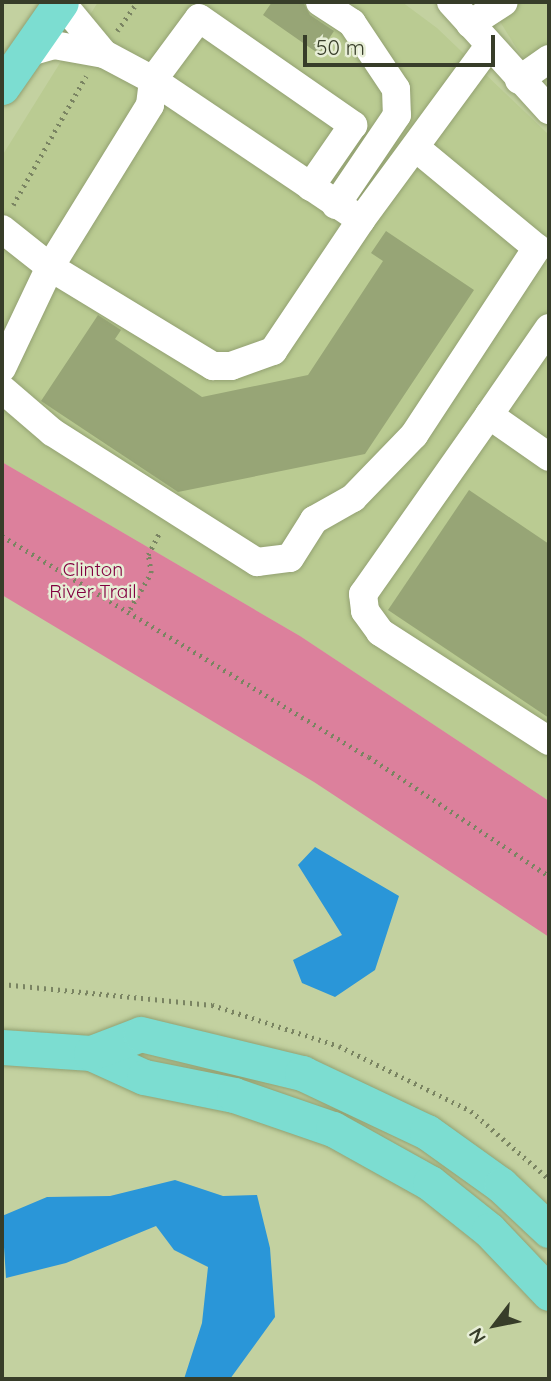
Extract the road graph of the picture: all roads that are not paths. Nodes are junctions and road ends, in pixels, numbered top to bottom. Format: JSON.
{"nodes":[{"id":1,"x":61,"y":2,"type":"edge"},
{"id":2,"x":320,"y":2,"type":"edge"},
{"id":3,"x":451,"y":2,"type":"edge"},
{"id":4,"x":504,"y":2,"type":"edge"},
{"id":5,"x":205,"y":10,"type":"edge"},
{"id":6,"x":470,"y":24,"type":"junction"},
{"id":7,"x":489,"y":46,"type":"junction"},
{"id":8,"x":103,"y":53,"type":"junction"},
{"id":9,"x":23,"y":54,"type":"junction"},
{"id":10,"x":549,"y":59,"type":"edge"},
{"id":11,"x":153,"y":80,"type":"junction"},
{"id":12,"x":519,"y":80,"type":"junction"},
{"id":13,"x":2,"y":87,"type":"edge"},
{"id":14,"x":549,"y":110,"type":"edge"},
{"id":15,"x":416,"y":148,"type":"junction"},
{"id":16,"x":310,"y":187,"type":"junction"},
{"id":17,"x":337,"y":205,"type":"junction"},
{"id":18,"x":361,"y":220,"type":"junction"},
{"id":19,"x":4,"y":224,"type":"edge"},
{"id":20,"x":50,"y":267,"type":"junction"},
{"id":21,"x":549,"y":328,"type":"edge"},
{"id":22,"x":2,"y":368,"type":"edge"},
{"id":23,"x":2,"y":389,"type":"edge"},
{"id":24,"x":489,"y":415,"type":"junction"},
{"id":25,"x":549,"y":457,"type":"edge"},
{"id":26,"x":549,"y":741,"type":"edge"},
{"id":27,"x":2,"y":1047,"type":"edge"},
{"id":28,"x":91,"y":1053,"type":"junction"},
{"id":29,"x":549,"y":1230,"type":"edge"},
{"id":30,"x":549,"y":1293,"type":"edge"}],
"edges":[{"from":1,"to":8,"type":"street"},
{"from":1,"to":9,"type":"main road"},
{"from":2,"to":17,"type":"street"},
{"from":3,"to":6,"type":"street"},
{"from":4,"to":6,"type":"street"},
{"from":5,"to":11,"type":"street"},
{"from":5,"to":16,"type":"street"},
{"from":6,"to":7,"type":"street"},
{"from":7,"to":12,"type":"street"},
{"from":7,"to":15,"type":"street"},
{"from":8,"to":9,"type":"street"},
{"from":8,"to":11,"type":"street"},
{"from":9,"to":13,"type":"main road"},
{"from":10,"to":12,"type":"street"},
{"from":11,"to":16,"type":"street"},
{"from":11,"to":20,"type":"street"},
{"from":12,"to":14,"type":"street"},
{"from":15,"to":18,"type":"street"},
{"from":15,"to":23,"type":"street"},
{"from":16,"to":17,"type":"street"},
{"from":17,"to":18,"type":"street"},
{"from":18,"to":20,"type":"street"},
{"from":19,"to":20,"type":"street"},
{"from":20,"to":22,"type":"street"},
{"from":21,"to":24,"type":"street"},
{"from":24,"to":25,"type":"street"},
{"from":24,"to":26,"type":"street"},
{"from":27,"to":28,"type":"main road"},
{"from":28,"to":29,"type":"main road"},
{"from":28,"to":30,"type":"main road"}]}
